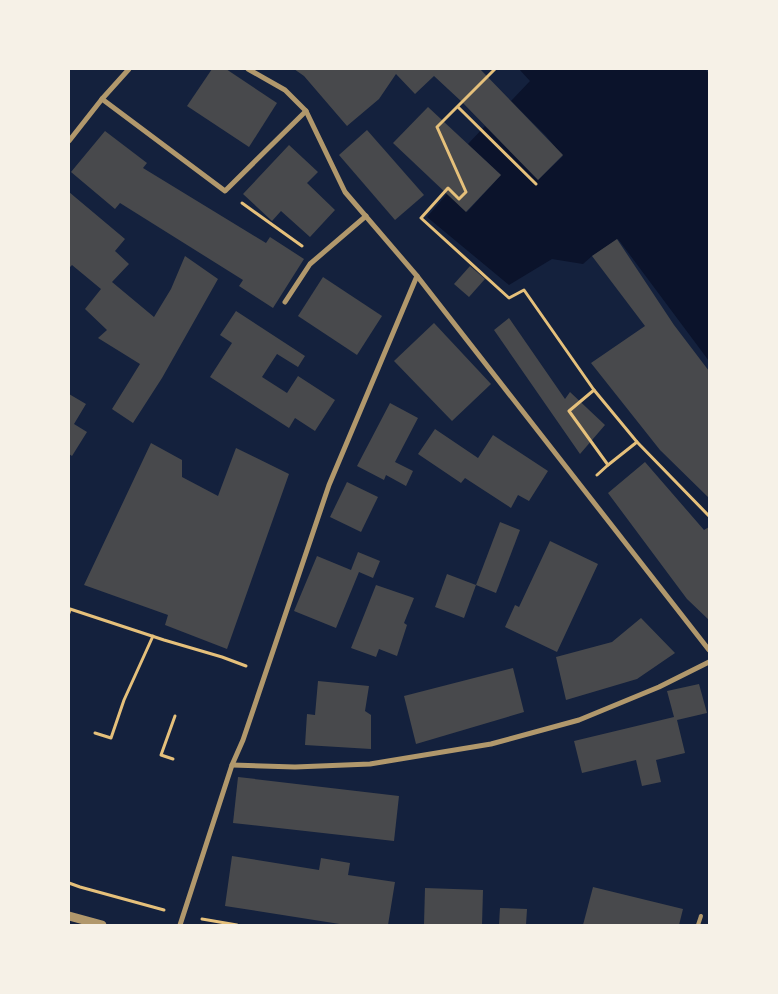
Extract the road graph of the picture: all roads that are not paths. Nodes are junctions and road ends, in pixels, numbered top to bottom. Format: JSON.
{"nodes":[{"id":1,"x":129,"y":69,"type":"edge"},
{"id":2,"x":248,"y":69,"type":"edge"},
{"id":3,"x":102,"y":99,"type":"junction"},
{"id":4,"x":306,"y":111,"type":"junction"},
{"id":5,"x":69,"y":141,"type":"edge"},
{"id":6,"x":366,"y":216,"type":"junction"},
{"id":7,"x":417,"y":276,"type":"junction"},
{"id":8,"x":285,"y":302,"type":"dead end"},
{"id":9,"x":709,"y":650,"type":"edge"},
{"id":10,"x":709,"y":662,"type":"edge"},
{"id":11,"x":232,"y":765,"type":"junction"},
{"id":12,"x":69,"y":916,"type":"edge"},
{"id":13,"x":701,"y":916,"type":"dead end"},
{"id":14,"x":102,"y":925,"type":"edge"},
{"id":15,"x":180,"y":925,"type":"edge"},
{"id":16,"x":698,"y":925,"type":"edge"}],
"edges":[{"from":1,"to":3,"type":"street"},
{"from":2,"to":4,"type":"street"},
{"from":3,"to":4,"type":"street"},
{"from":3,"to":5,"type":"street"},
{"from":4,"to":6,"type":"street"},
{"from":6,"to":7,"type":"street"},
{"from":6,"to":8,"type":"street"},
{"from":7,"to":9,"type":"street"},
{"from":7,"to":11,"type":"street"},
{"from":10,"to":11,"type":"street"},
{"from":11,"to":15,"type":"street"},
{"from":12,"to":14,"type":"street"},
{"from":13,"to":16,"type":"lane"}]}
